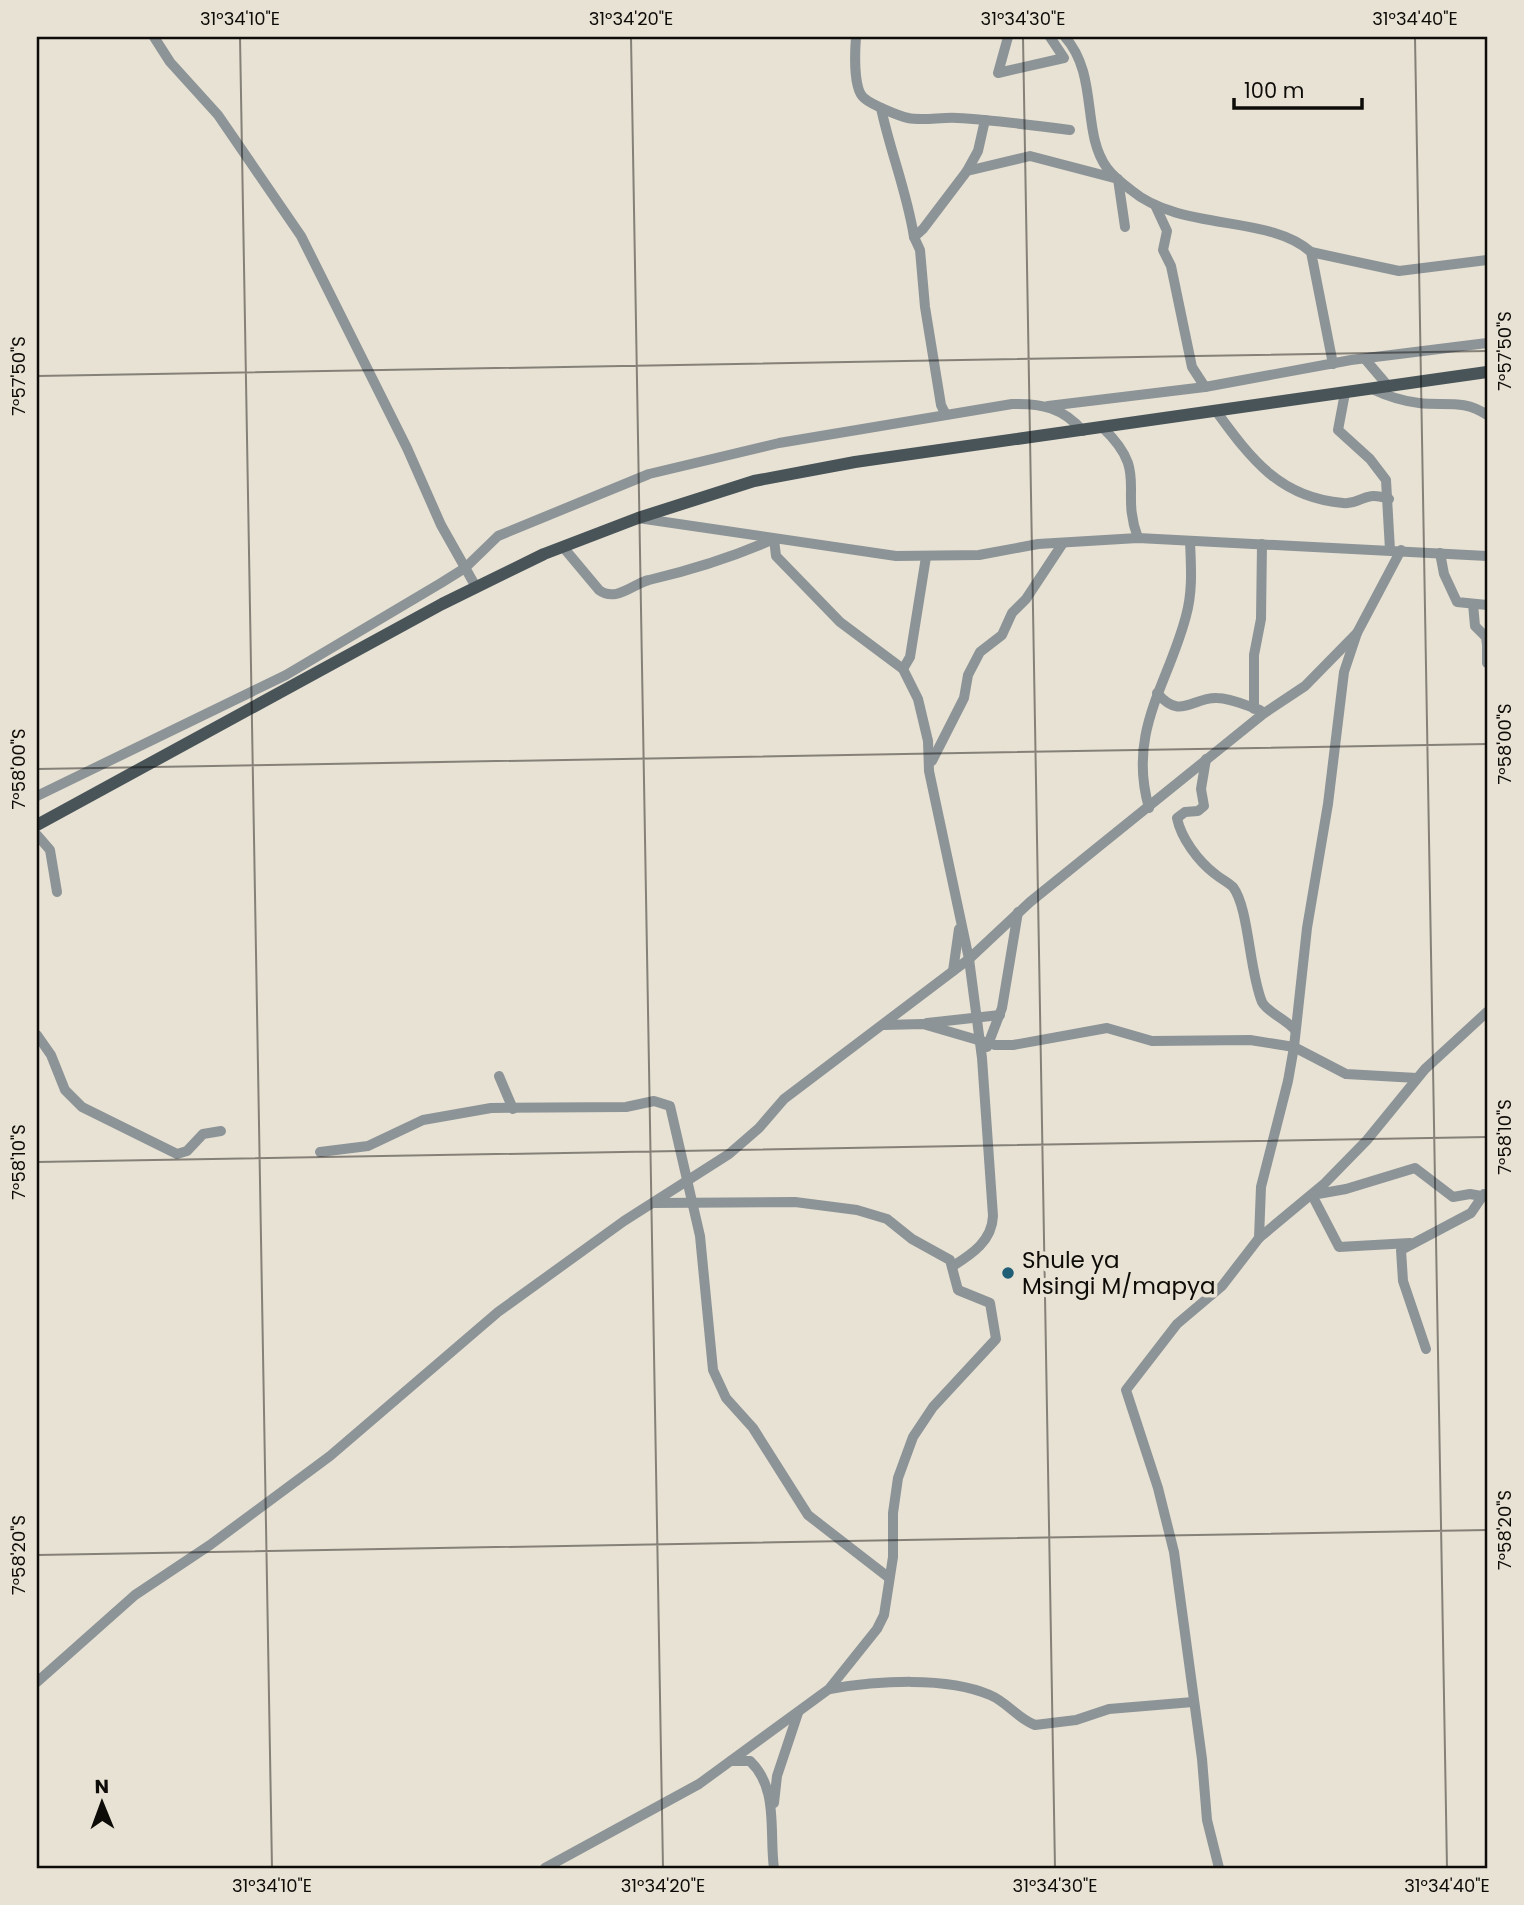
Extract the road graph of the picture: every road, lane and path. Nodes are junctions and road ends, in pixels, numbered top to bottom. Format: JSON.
{"nodes":[{"id":1,"x":154,"y":37,"type":"edge"},
{"id":2,"x":856,"y":37,"type":"edge"},
{"id":3,"x":1008,"y":37,"type":"edge"},
{"id":4,"x":1050,"y":37,"type":"edge"},
{"id":5,"x":1065,"y":37,"type":"edge"},
{"id":6,"x":881,"y":108,"type":"junction"},
{"id":7,"x":985,"y":120,"type":"junction"},
{"id":8,"x":1070,"y":130,"type":"dead end"},
{"id":9,"x":967,"y":171,"type":"junction"},
{"id":10,"x":1118,"y":179,"type":"junction"},
{"id":11,"x":1155,"y":205,"type":"junction"},
{"id":12,"x":1125,"y":228,"type":"dead end"},
{"id":13,"x":914,"y":237,"type":"junction"},
{"id":14,"x":1311,"y":252,"type":"junction"},
{"id":15,"x":1487,"y":260,"type":"edge"},
{"id":16,"x":1487,"y":342,"type":"edge"},
{"id":17,"x":1365,"y":359,"type":"junction"},
{"id":18,"x":1333,"y":364,"type":"junction"},
{"id":19,"x":1487,"y":372,"type":"edge"},
{"id":20,"x":1388,"y":386,"type":"junction"},
{"id":21,"x":1205,"y":387,"type":"junction"},
{"id":22,"x":1371,"y":389,"type":"junction"},
{"id":23,"x":1345,"y":393,"type":"junction"},
{"id":24,"x":1048,"y":406,"type":"junction"},
{"id":25,"x":1216,"y":411,"type":"junction"},
{"id":26,"x":946,"y":415,"type":"junction"},
{"id":27,"x":1487,"y":415,"type":"edge"},
{"id":28,"x":1102,"y":428,"type":"junction"},
{"id":29,"x":1083,"y":431,"type":"junction"},
{"id":30,"x":1389,"y":499,"type":"junction"},
{"id":31,"x":638,"y":518,"type":"junction"},
{"id":32,"x":1138,"y":538,"type":"junction"},
{"id":33,"x":774,"y":539,"type":"junction"},
{"id":34,"x":1190,"y":541,"type":"junction"},
{"id":35,"x":1063,"y":543,"type":"junction"},
{"id":36,"x":1262,"y":544,"type":"junction"},
{"id":37,"x":563,"y":547,"type":"junction"},
{"id":38,"x":1390,"y":550,"type":"junction"},
{"id":39,"x":1401,"y":550,"type":"junction"},
{"id":40,"x":1440,"y":553,"type":"junction"},
{"id":41,"x":1487,"y":556,"type":"edge"},
{"id":42,"x":926,"y":557,"type":"junction"},
{"id":43,"x":465,"y":568,"type":"junction"},
{"id":44,"x":476,"y":587,"type":"junction"},
{"id":45,"x":1473,"y":604,"type":"junction"},
{"id":46,"x":1487,"y":605,"type":"edge"},
{"id":47,"x":1357,"y":633,"type":"junction"},
{"id":48,"x":1487,"y":645,"type":"edge"},
{"id":49,"x":1487,"y":663,"type":"edge"},
{"id":50,"x":903,"y":669,"type":"junction"},
{"id":51,"x":1157,"y":693,"type":"junction"},
{"id":52,"x":1254,"y":709,"type":"junction"},
{"id":53,"x":1266,"y":712,"type":"junction"},
{"id":54,"x":1206,"y":759,"type":"junction"},
{"id":55,"x":929,"y":771,"type":"junction"},
{"id":56,"x":37,"y":796,"type":"edge"},
{"id":57,"x":1149,"y":808,"type":"junction"},
{"id":58,"x":37,"y":825,"type":"edge"},
{"id":59,"x":37,"y":835,"type":"edge"},
{"id":60,"x":57,"y":892,"type":"dead end"},
{"id":61,"x":1018,"y":912,"type":"junction"},
{"id":62,"x":960,"y":918,"type":"junction"},
{"id":63,"x":969,"y":958,"type":"junction"},
{"id":64,"x":953,"y":971,"type":"junction"},
{"id":65,"x":1487,"y":1012,"type":"edge"},
{"id":66,"x":1000,"y":1015,"type":"junction"},
{"id":67,"x":977,"y":1020,"type":"junction"},
{"id":68,"x":923,"y":1024,"type":"junction"},
{"id":69,"x":881,"y":1025,"type":"junction"},
{"id":70,"x":1295,"y":1030,"type":"junction"},
{"id":71,"x":37,"y":1035,"type":"edge"},
{"id":72,"x":984,"y":1043,"type":"junction"},
{"id":73,"x":1294,"y":1047,"type":"junction"},
{"id":74,"x":499,"y":1076,"type":"dead end"},
{"id":75,"x":1417,"y":1079,"type":"junction"},
{"id":76,"x":513,"y":1109,"type":"junction"},
{"id":77,"x":221,"y":1131,"type":"dead end"},
{"id":78,"x":320,"y":1152,"type":"dead end"},
{"id":79,"x":689,"y":1182,"type":"junction"},
{"id":80,"x":1312,"y":1195,"type":"junction"},
{"id":81,"x":1485,"y":1195,"type":"edge"},
{"id":82,"x":655,"y":1203,"type":"junction"},
{"id":83,"x":693,"y":1204,"type":"junction"},
{"id":84,"x":1259,"y":1238,"type":"junction"},
{"id":85,"x":1410,"y":1243,"type":"junction"},
{"id":86,"x":953,"y":1266,"type":"junction"},
{"id":87,"x":1426,"y":1349,"type":"dead end"},
{"id":88,"x":888,"y":1577,"type":"junction"},
{"id":89,"x":37,"y":1682,"type":"edge"},
{"id":90,"x":829,"y":1689,"type":"junction"},
{"id":91,"x":1193,"y":1702,"type":"junction"},
{"id":92,"x":799,"y":1712,"type":"junction"},
{"id":93,"x":730,"y":1762,"type":"junction"},
{"id":94,"x":771,"y":1817,"type":"junction"},
{"id":95,"x":545,"y":1868,"type":"edge"},
{"id":96,"x":774,"y":1868,"type":"edge"},
{"id":97,"x":1219,"y":1868,"type":"edge"}],
"edges":[{"from":1,"to":43,"type":"street"},
{"from":2,"to":6,"type":"street"},
{"from":3,"to":4,"type":"street"},
{"from":5,"to":10,"type":"street"},
{"from":6,"to":7,"type":"street"},
{"from":6,"to":13,"type":"street"},
{"from":7,"to":8,"type":"street"},
{"from":7,"to":9,"type":"street"},
{"from":9,"to":10,"type":"street"},
{"from":9,"to":13,"type":"street"},
{"from":10,"to":11,"type":"street"},
{"from":10,"to":12,"type":"street"},
{"from":11,"to":14,"type":"street"},
{"from":11,"to":21,"type":"street"},
{"from":13,"to":26,"type":"street"},
{"from":14,"to":15,"type":"street"},
{"from":14,"to":18,"type":"street"},
{"from":16,"to":17,"type":"street"},
{"from":17,"to":18,"type":"street"},
{"from":17,"to":20,"type":"street"},
{"from":18,"to":21,"type":"street"},
{"from":19,"to":20,"type":"main road"},
{"from":20,"to":22,"type":"main road"},
{"from":21,"to":24,"type":"street"},
{"from":22,"to":23,"type":"main road"},
{"from":22,"to":27,"type":"street"},
{"from":23,"to":25,"type":"main road"},
{"from":23,"to":30,"type":"street"},
{"from":24,"to":26,"type":"street"},
{"from":24,"to":29,"type":"street"},
{"from":25,"to":28,"type":"main road"},
{"from":25,"to":30,"type":"street"},
{"from":26,"to":43,"type":"street"},
{"from":28,"to":29,"type":"main road"},
{"from":28,"to":32,"type":"street"},
{"from":29,"to":31,"type":"main road"},
{"from":30,"to":38,"type":"street"},
{"from":31,"to":33,"type":"street"},
{"from":31,"to":37,"type":"main road"},
{"from":32,"to":34,"type":"street"},
{"from":32,"to":35,"type":"street"},
{"from":33,"to":37,"type":"street"},
{"from":33,"to":42,"type":"street"},
{"from":33,"to":50,"type":"street"},
{"from":34,"to":36,"type":"street"},
{"from":34,"to":51,"type":"street"},
{"from":35,"to":42,"type":"street"},
{"from":35,"to":55,"type":"street"},
{"from":36,"to":38,"type":"street"},
{"from":36,"to":52,"type":"street"},
{"from":37,"to":44,"type":"main road"},
{"from":38,"to":39,"type":"street"},
{"from":39,"to":40,"type":"street"},
{"from":39,"to":47,"type":"street"},
{"from":40,"to":41,"type":"street"},
{"from":40,"to":45,"type":"street"},
{"from":42,"to":50,"type":"street"},
{"from":43,"to":44,"type":"street"},
{"from":43,"to":56,"type":"street"},
{"from":44,"to":58,"type":"main road"},
{"from":45,"to":46,"type":"street"},
{"from":45,"to":48,"type":"street"},
{"from":47,"to":53,"type":"street"},
{"from":47,"to":70,"type":"street"},
{"from":48,"to":49,"type":"street"},
{"from":50,"to":55,"type":"street"},
{"from":51,"to":52,"type":"street"},
{"from":51,"to":57,"type":"street"},
{"from":52,"to":53,"type":"street"},
{"from":53,"to":54,"type":"street"},
{"from":54,"to":57,"type":"street"},
{"from":54,"to":70,"type":"street"},
{"from":55,"to":62,"type":"street"},
{"from":57,"to":61,"type":"street"},
{"from":59,"to":60,"type":"street"},
{"from":61,"to":63,"type":"street"},
{"from":61,"to":66,"type":"street"},
{"from":62,"to":63,"type":"street"},
{"from":62,"to":64,"type":"street"},
{"from":63,"to":64,"type":"street"},
{"from":63,"to":67,"type":"street"},
{"from":64,"to":69,"type":"street"},
{"from":65,"to":75,"type":"street"},
{"from":66,"to":67,"type":"street"},
{"from":66,"to":72,"type":"street"},
{"from":67,"to":68,"type":"street"},
{"from":67,"to":72,"type":"street"},
{"from":68,"to":69,"type":"street"},
{"from":68,"to":72,"type":"street"},
{"from":69,"to":79,"type":"street"},
{"from":70,"to":73,"type":"street"},
{"from":71,"to":77,"type":"street"},
{"from":72,"to":73,"type":"street"},
{"from":72,"to":86,"type":"street"},
{"from":73,"to":75,"type":"street"},
{"from":73,"to":84,"type":"street"},
{"from":74,"to":76,"type":"street"},
{"from":75,"to":80,"type":"street"},
{"from":76,"to":78,"type":"street"},
{"from":76,"to":79,"type":"street"},
{"from":79,"to":82,"type":"street"},
{"from":79,"to":83,"type":"street"},
{"from":80,"to":81,"type":"street"},
{"from":80,"to":84,"type":"street"},
{"from":80,"to":85,"type":"street"},
{"from":81,"to":85,"type":"street"},
{"from":82,"to":83,"type":"street"},
{"from":82,"to":89,"type":"street"},
{"from":83,"to":86,"type":"street"},
{"from":83,"to":88,"type":"street"},
{"from":84,"to":91,"type":"street"},
{"from":85,"to":87,"type":"street"},
{"from":86,"to":88,"type":"street"},
{"from":88,"to":90,"type":"street"},
{"from":90,"to":91,"type":"street"},
{"from":90,"to":92,"type":"street"},
{"from":91,"to":97,"type":"street"},
{"from":92,"to":93,"type":"street"},
{"from":92,"to":94,"type":"street"},
{"from":93,"to":94,"type":"street"},
{"from":93,"to":95,"type":"street"},
{"from":94,"to":96,"type":"street"}]}
